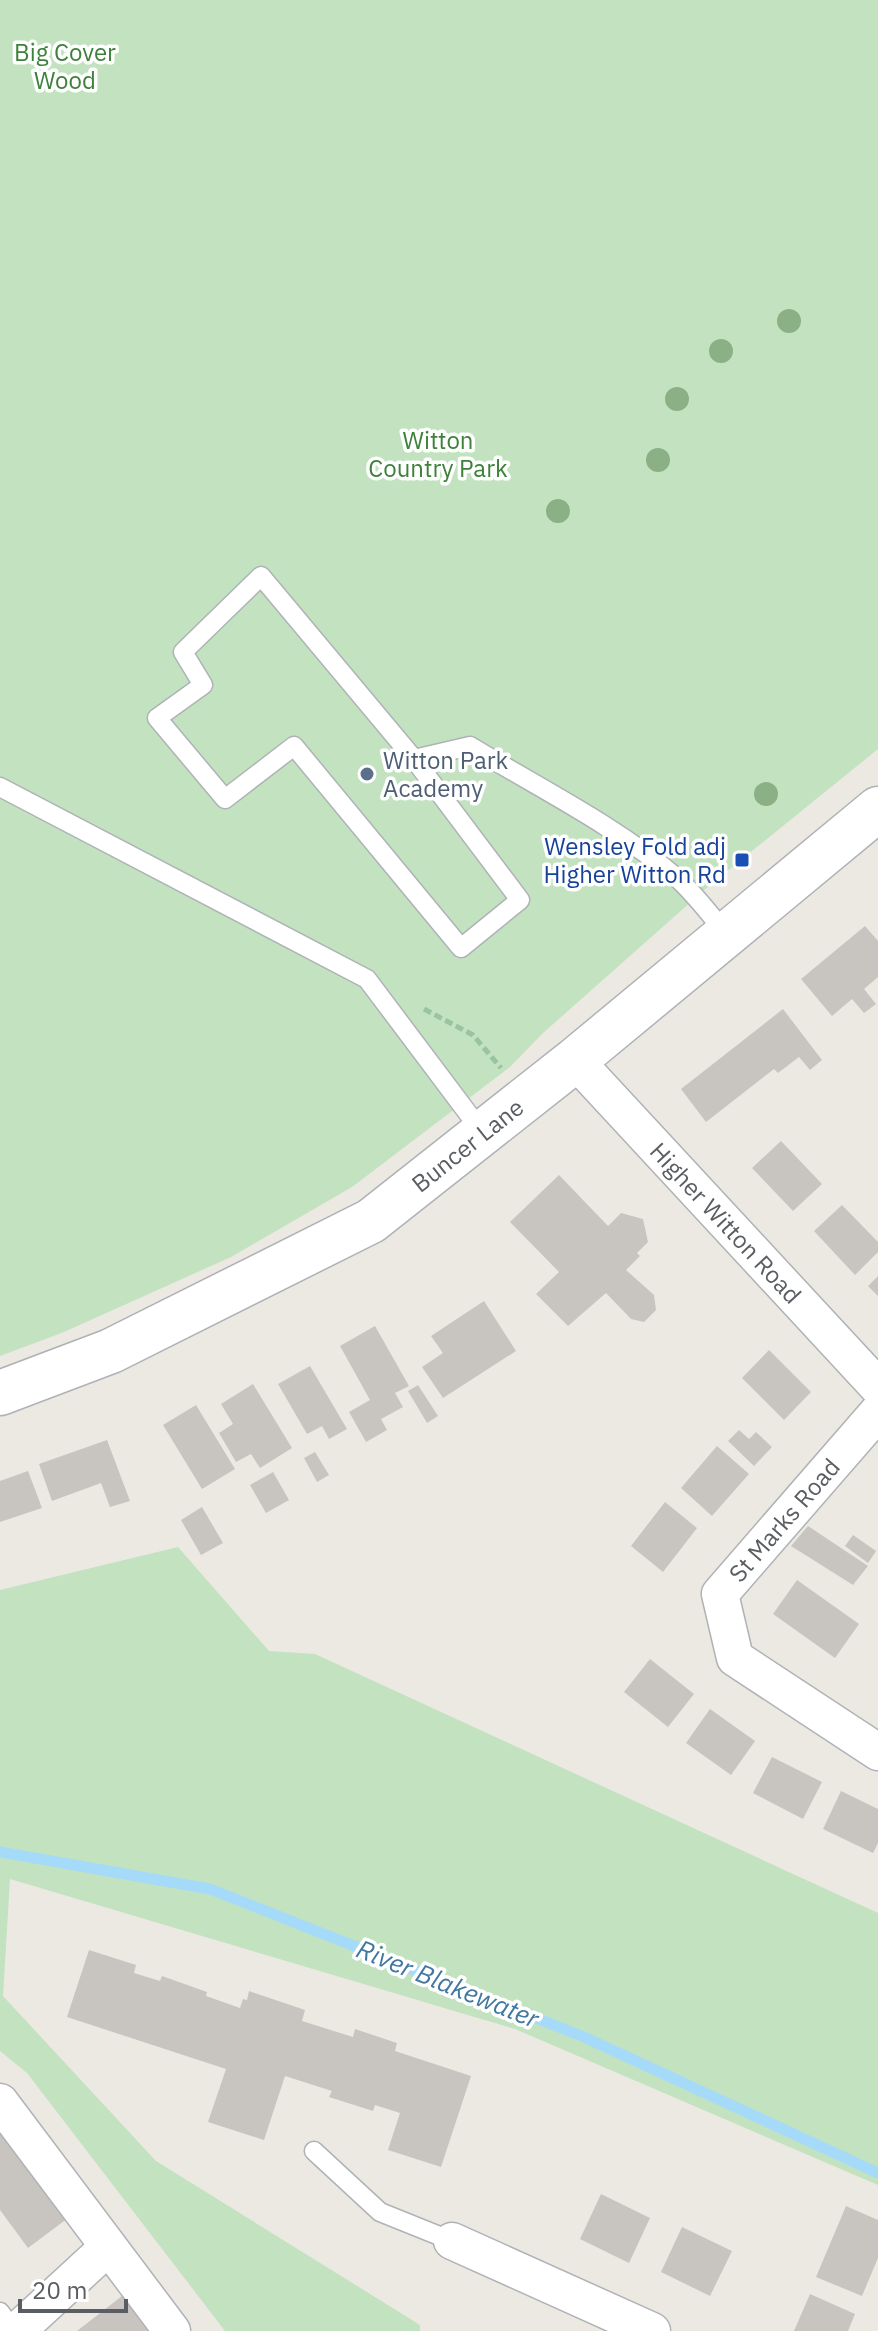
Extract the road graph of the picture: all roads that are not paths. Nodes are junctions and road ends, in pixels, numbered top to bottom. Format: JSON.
{"nodes":[{"id":1,"x":414,"y":759,"type":"junction"},
{"id":2,"x":0,"y":787,"type":"edge"},
{"id":3,"x":878,"y":809,"type":"edge"},
{"id":4,"x":726,"y":933,"type":"junction"},
{"id":5,"x":575,"y":1060,"type":"junction"},
{"id":6,"x":482,"y":1132,"type":"junction"},
{"id":7,"x":878,"y":1387,"type":"edge"},
{"id":8,"x":0,"y":1393,"type":"edge"},
{"id":9,"x":878,"y":1412,"type":"edge"},
{"id":10,"x":878,"y":1752,"type":"edge"},
{"id":11,"x":0,"y":2102,"type":"edge"},
{"id":12,"x":314,"y":2151,"type":"dead end"},
{"id":13,"x":452,"y":2241,"type":"joint"},
{"id":14,"x":107,"y":2248,"type":"junction"},
{"id":15,"x":0,"y":2312,"type":"edge"},
{"id":16,"x":16,"y":2331,"type":"edge"},
{"id":17,"x":172,"y":2331,"type":"edge"},
{"id":18,"x":652,"y":2331,"type":"edge"}],
"edges":[{"from":1,"to":1,"type":"lane"},
{"from":1,"to":4,"type":"lane"},
{"from":2,"to":6,"type":"lane"},
{"from":3,"to":4,"type":"main road","name":"Buncer Lane"},
{"from":4,"to":5,"type":"main road","name":"Buncer Lane"},
{"from":5,"to":6,"type":"main road","name":"Buncer Lane"},
{"from":5,"to":7,"type":"street","name":"Higher Witton Road"},
{"from":6,"to":8,"type":"main road","name":"Buncer Lane"},
{"from":9,"to":10,"type":"street","name":"St Marks Road"},
{"from":11,"to":14,"type":"street"},
{"from":12,"to":13,"type":"lane"},
{"from":13,"to":18,"type":"street"},
{"from":14,"to":16,"type":"street"},
{"from":14,"to":17,"type":"street"},
{"from":15,"to":16,"type":"lane"}]}
